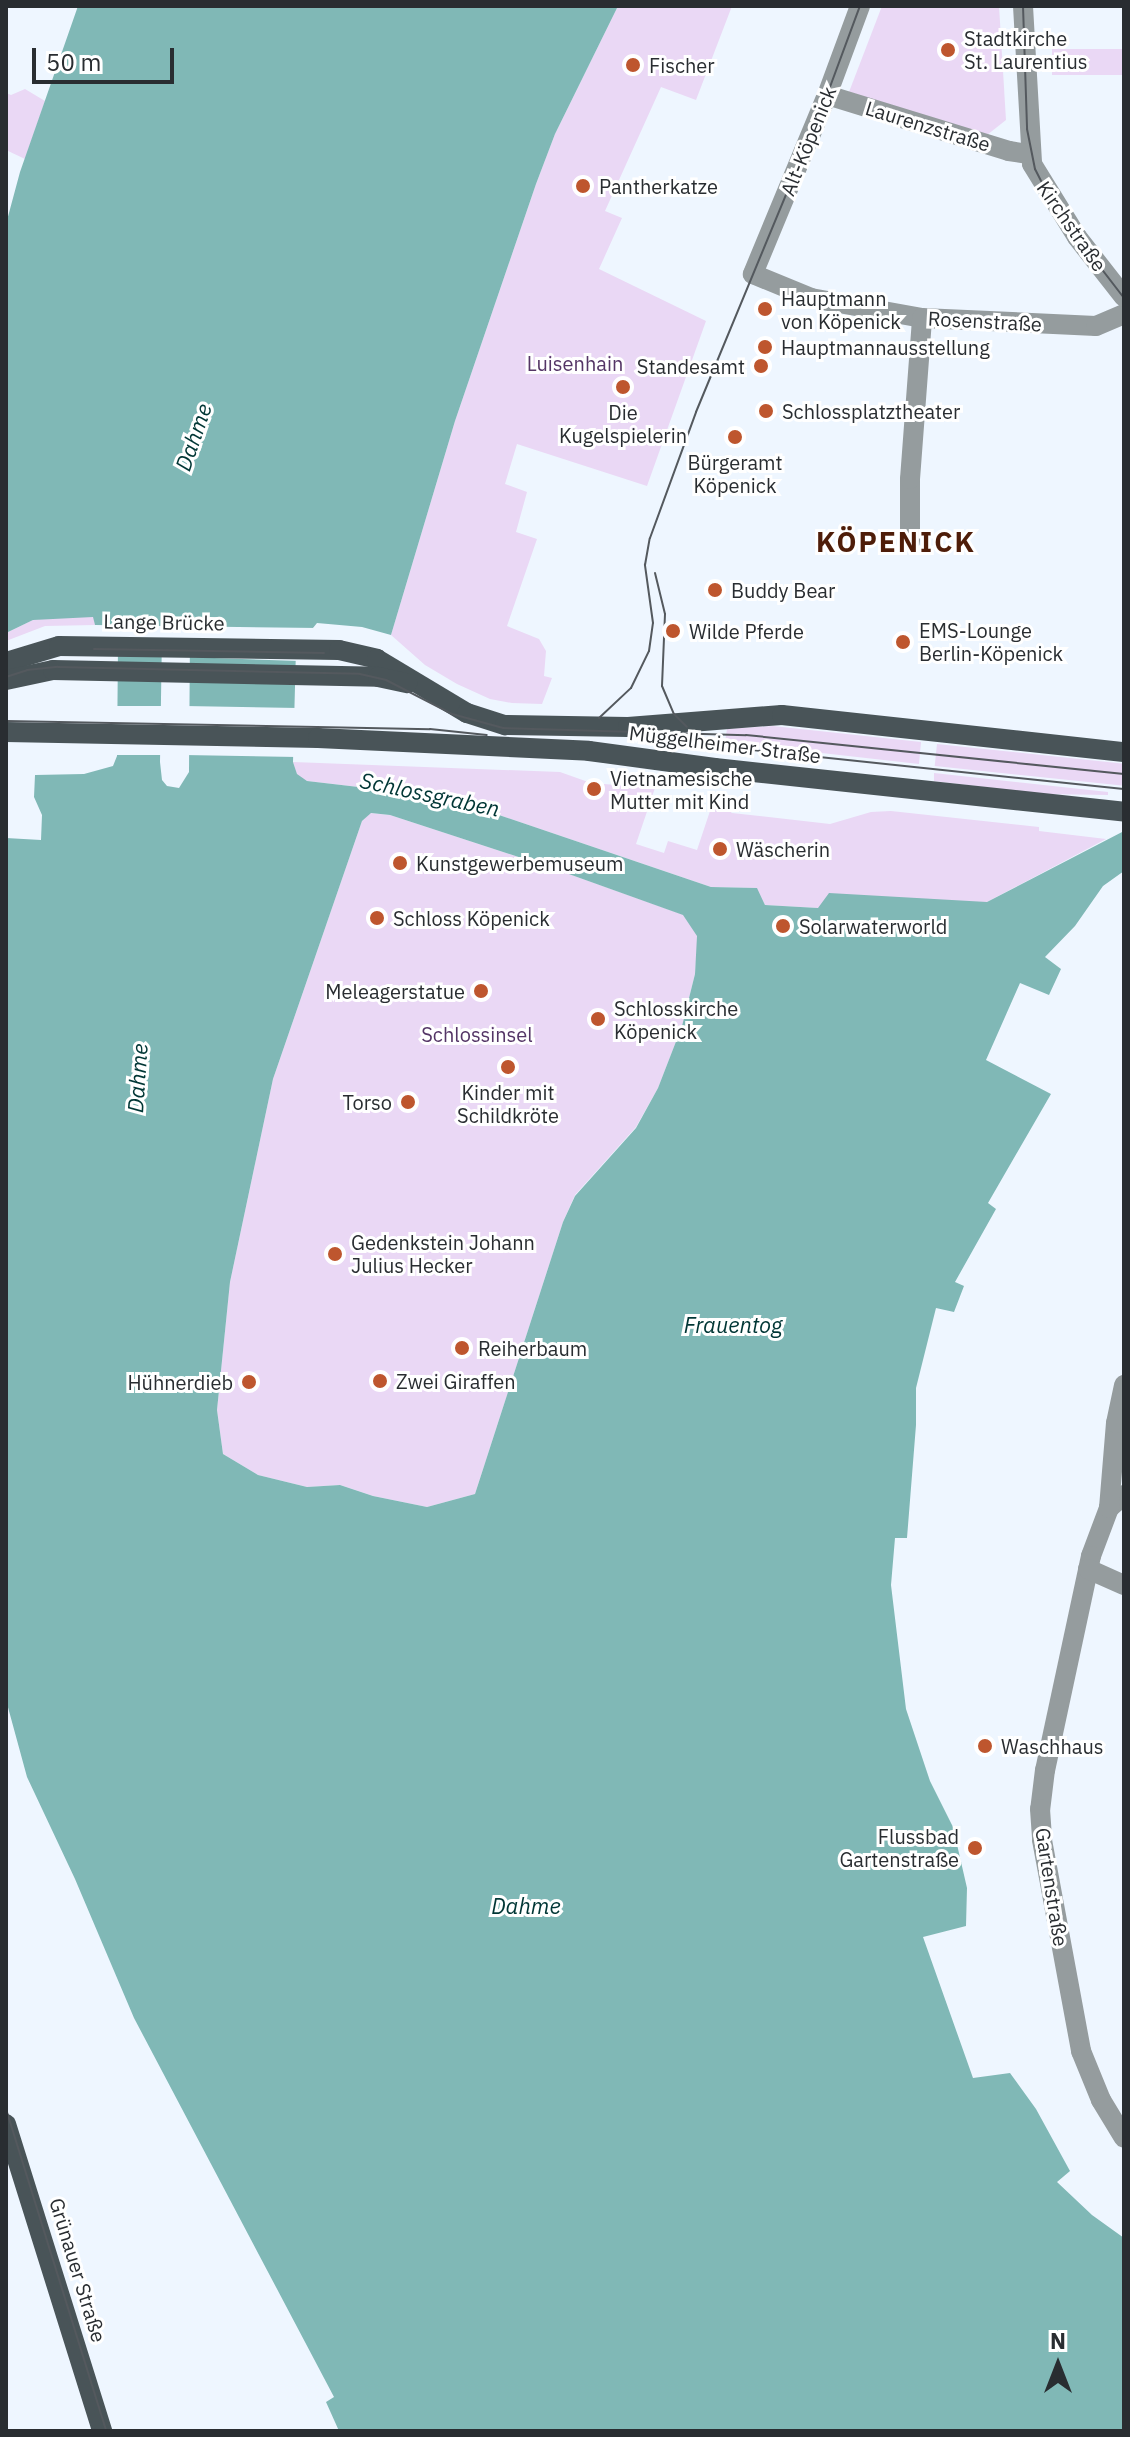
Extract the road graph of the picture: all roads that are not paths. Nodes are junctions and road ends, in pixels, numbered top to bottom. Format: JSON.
{"nodes":[{"id":1,"x":860,"y":6,"type":"edge"},
{"id":2,"x":1023,"y":6,"type":"edge"},
{"id":3,"x":827,"y":95,"type":"junction"},
{"id":4,"x":1029,"y":154,"type":"junction"},
{"id":5,"x":753,"y":274,"type":"joint"},
{"id":6,"x":1124,"y":297,"type":"edge"},
{"id":7,"x":1124,"y":314,"type":"edge"},
{"id":8,"x":922,"y":318,"type":"junction"},
{"id":9,"x":910,"y":541,"type":"dead end"},
{"id":10,"x":324,"y":649,"type":"joint"},
{"id":11,"x":6,"y":662,"type":"edge"},
{"id":12,"x":6,"y":680,"type":"edge"},
{"id":13,"x":430,"y":691,"type":"junction"},
{"id":14,"x":6,"y":732,"type":"edge"},
{"id":15,"x":1124,"y":752,"type":"edge"},
{"id":16,"x":1124,"y":812,"type":"edge"},
{"id":17,"x":1124,"y":1385,"type":"edge"},
{"id":18,"x":1117,"y":1501,"type":"edge"},
{"id":19,"x":1088,"y":1569,"type":"junction"},
{"id":20,"x":1124,"y":1585,"type":"edge"},
{"id":21,"x":6,"y":2124,"type":"edge"},
{"id":22,"x":1124,"y":2138,"type":"edge"},
{"id":23,"x":102,"y":2431,"type":"edge"}],
"edges":[{"from":1,"to":3,"type":"street","name":"Alt-Köpenick"},
{"from":2,"to":4,"type":"street","name":"Kirchstraße"},
{"from":3,"to":4,"type":"street","name":"Laurenzstraße"},
{"from":3,"to":5,"type":"street","name":"Alt-Köpenick"},
{"from":4,"to":6,"type":"street","name":"Kirchstraße"},
{"from":5,"to":8,"type":"street","name":"Rosenstraße"},
{"from":7,"to":8,"type":"street","name":"Rosenstraße"},
{"from":8,"to":9,"type":"street"},
{"from":10,"to":11,"type":"main road","name":"Lange Brücke"},
{"from":10,"to":13,"type":"main road","name":"Müggelheimer Straße"},
{"from":12,"to":13,"type":"main road","name":"Müggelheimer Straße"},
{"from":13,"to":15,"type":"main road","name":"Müggelheimer Straße"},
{"from":14,"to":16,"type":"main road","name":"Müggelheimer Straße"},
{"from":17,"to":18,"type":"street","name":"Gartenstraße"},
{"from":18,"to":19,"type":"street","name":"Gartenstraße"},
{"from":19,"to":20,"type":"street"},
{"from":19,"to":22,"type":"street","name":"Gartenstraße"},
{"from":21,"to":23,"type":"main road","name":"Grünauer Straße"}]}
